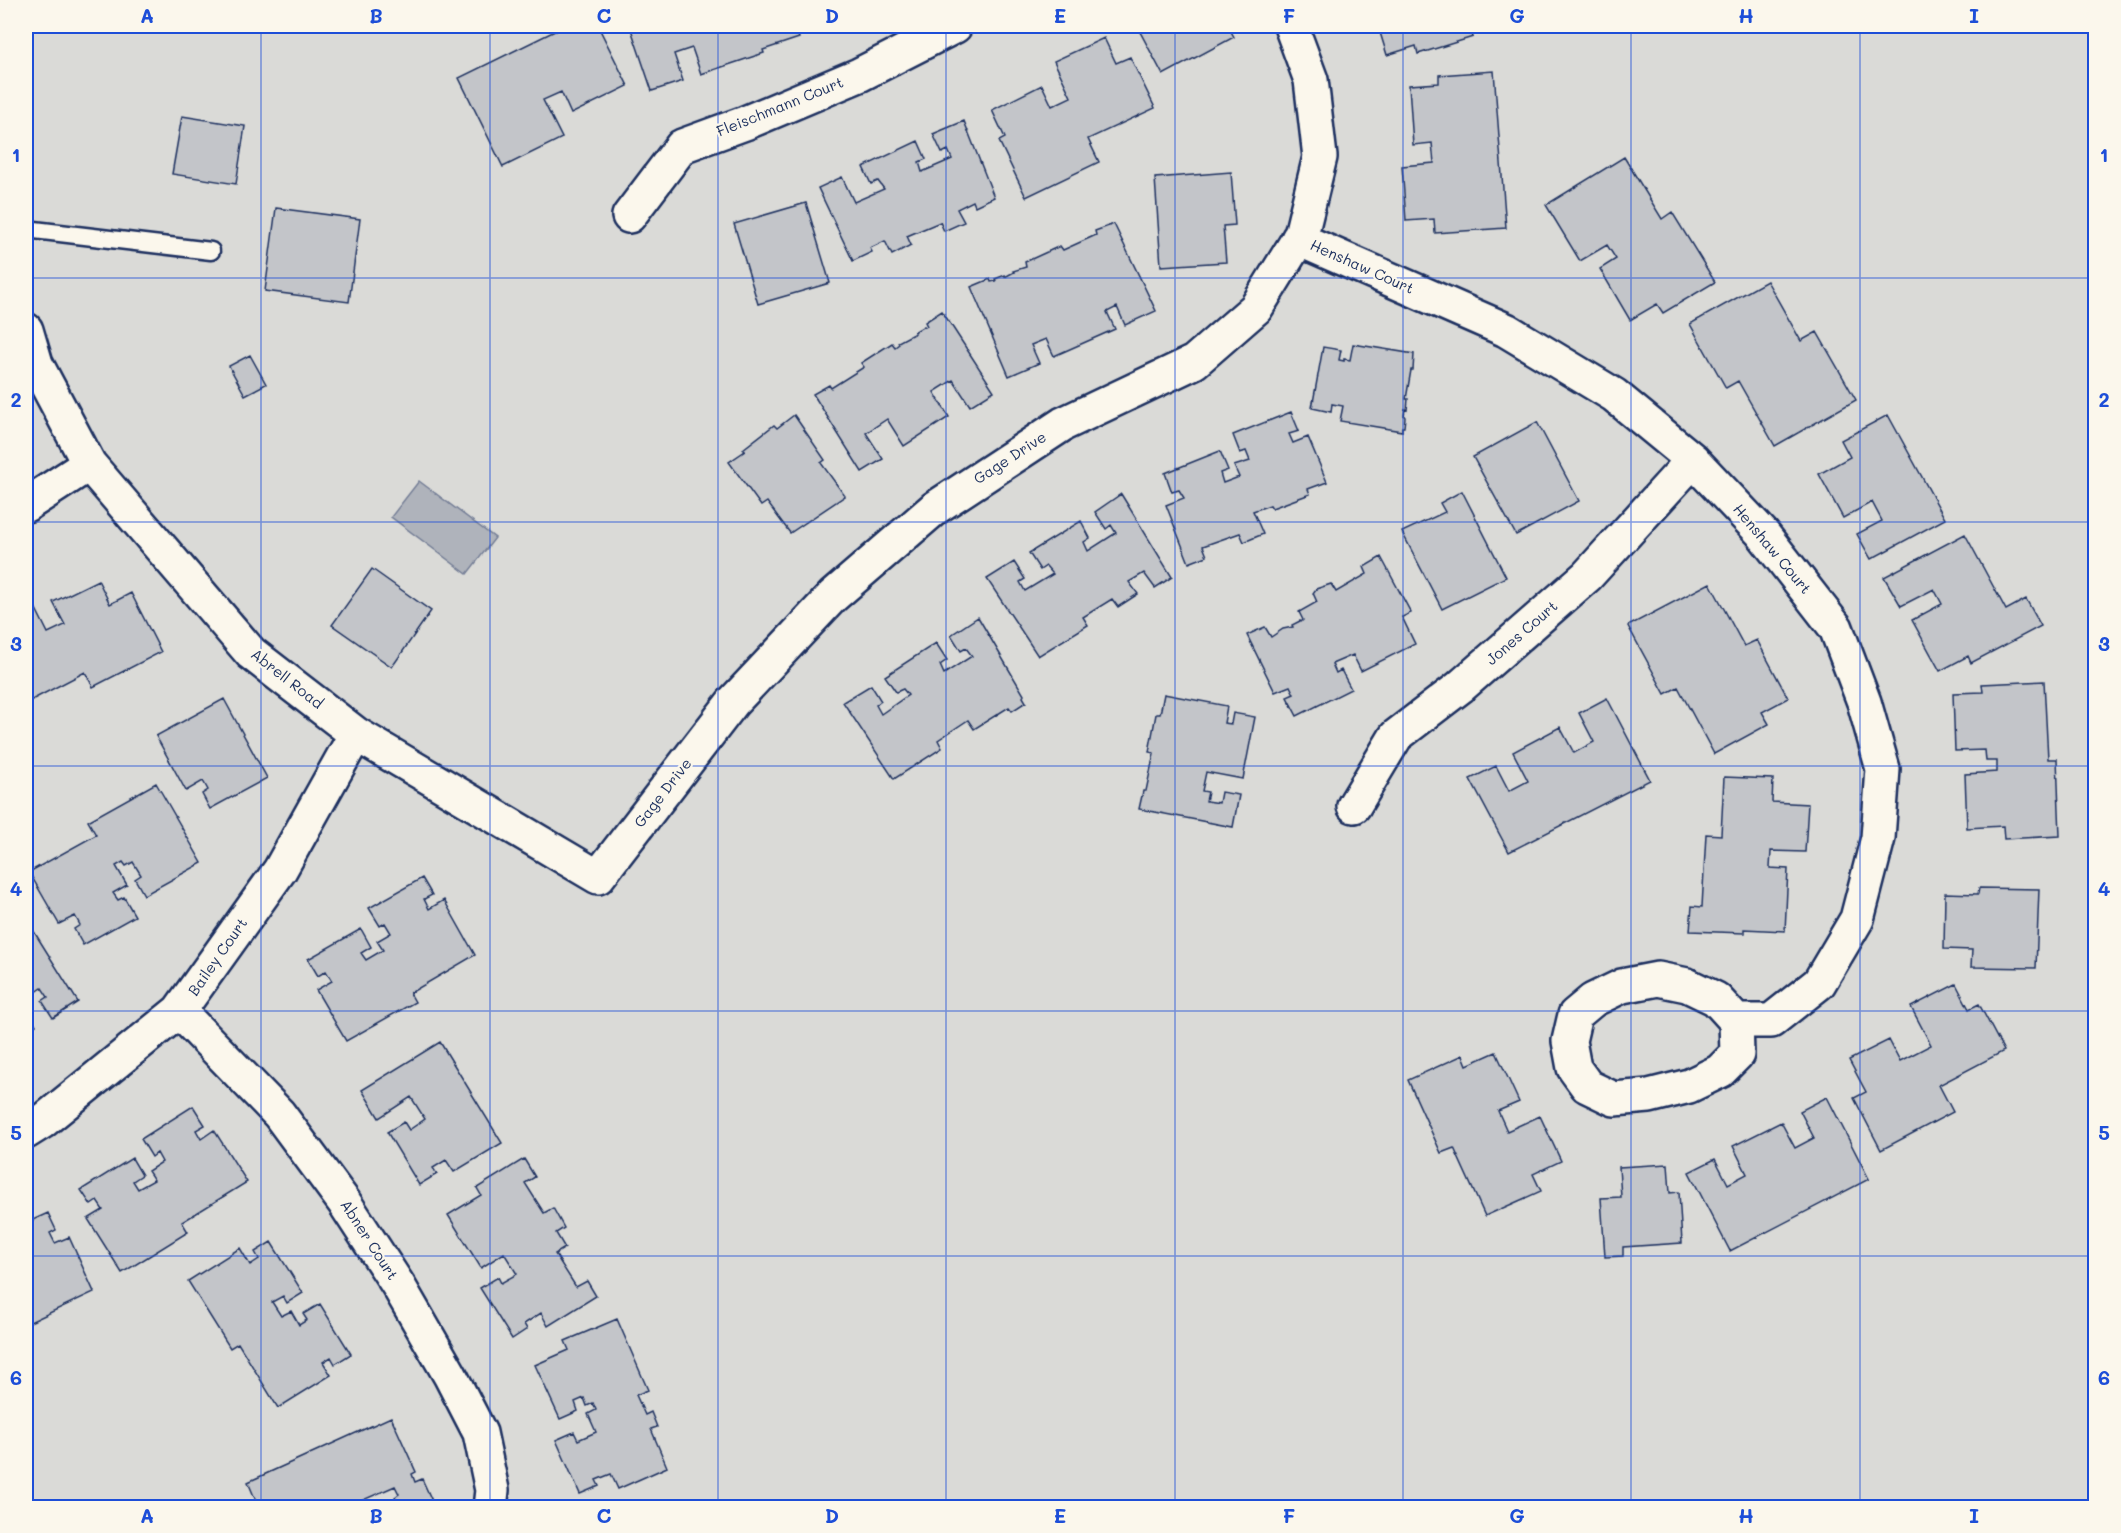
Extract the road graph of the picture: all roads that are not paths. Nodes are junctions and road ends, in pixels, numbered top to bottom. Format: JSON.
{"nodes":[{"id":1,"x":955,"y":26,"type":"edge"},
{"id":2,"x":1291,"y":26,"type":"edge"},
{"id":3,"x":629,"y":216,"type":"dead end"},
{"id":4,"x":26,"y":229,"type":"edge"},
{"id":5,"x":1298,"y":239,"type":"junction"},
{"id":6,"x":211,"y":251,"type":"dead end"},
{"id":7,"x":26,"y":330,"type":"edge"},
{"id":8,"x":1693,"y":460,"type":"junction"},
{"id":9,"x":89,"y":464,"type":"junction"},
{"id":10,"x":26,"y":505,"type":"edge"},
{"id":11,"x":356,"y":734,"type":"junction"},
{"id":12,"x":1354,"y":806,"type":"dead end"},
{"id":13,"x":598,"y":877,"type":"joint"},
{"id":14,"x":179,"y":1011,"type":"junction"},
{"id":15,"x":1736,"y":1022,"type":"junction"},
{"id":16,"x":26,"y":1132,"type":"edge"},
{"id":17,"x":490,"y":1508,"type":"edge"}],
"edges":[{"from":1,"to":3,"type":"street","name":"Fleischmann Court"},
{"from":2,"to":5,"type":"street","name":"Gage Drive"},
{"from":4,"to":6,"type":"lane"},
{"from":5,"to":8,"type":"street","name":"Henshaw Court"},
{"from":5,"to":13,"type":"street","name":"Gage Drive"},
{"from":7,"to":9,"type":"street","name":"Abrell Road"},
{"from":8,"to":12,"type":"street","name":"Jones Court"},
{"from":8,"to":15,"type":"street","name":"Henshaw Court"},
{"from":9,"to":10,"type":"street"},
{"from":9,"to":11,"type":"street","name":"Abrell Road"},
{"from":11,"to":13,"type":"street","name":"Abrell Road"},
{"from":11,"to":14,"type":"street","name":"Bailey Court"},
{"from":14,"to":16,"type":"street","name":"Bailey Court"},
{"from":14,"to":17,"type":"street","name":"Abner Court"},
{"from":15,"to":15,"type":"street"}]}
